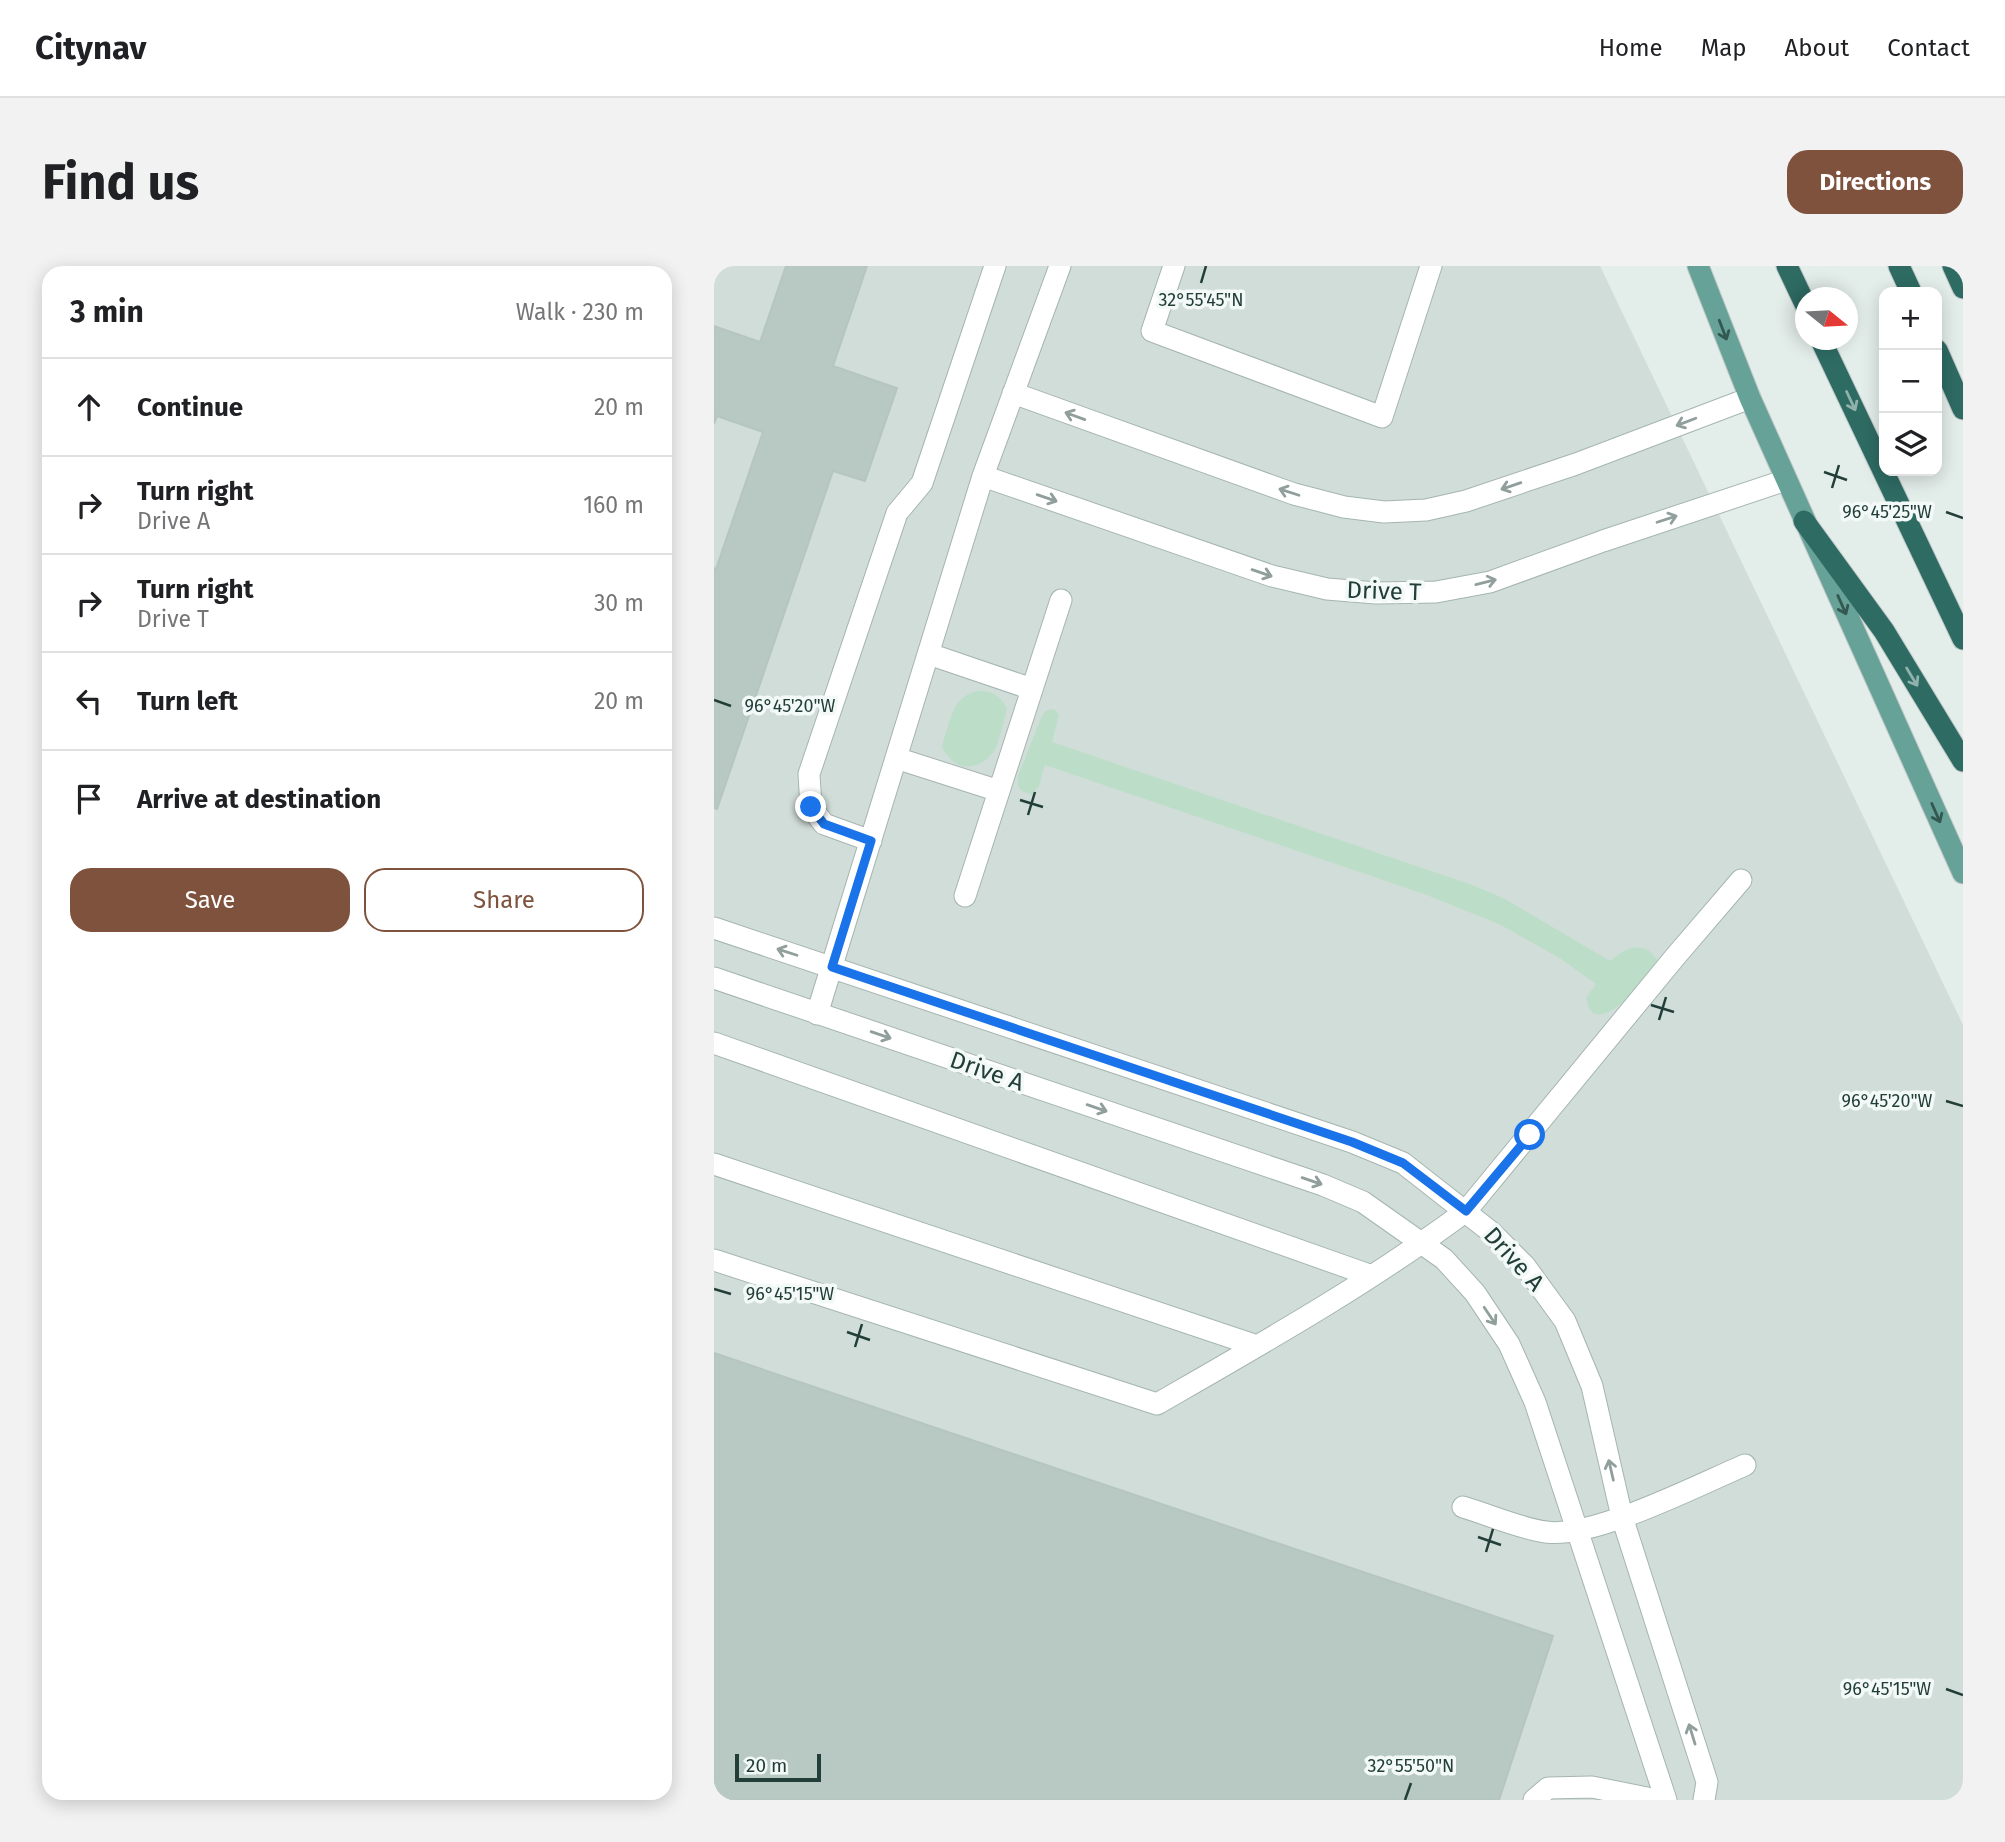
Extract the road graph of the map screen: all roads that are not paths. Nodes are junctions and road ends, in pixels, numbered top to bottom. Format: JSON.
{"nodes":[{"id":1,"x":995,"y":266,"type":"edge"},
{"id":2,"x":1060,"y":266,"type":"edge"},
{"id":3,"x":1174,"y":266,"type":"edge"},
{"id":4,"x":1431,"y":266,"type":"edge"},
{"id":5,"x":1698,"y":266,"type":"edge"},
{"id":6,"x":1787,"y":266,"type":"edge"},
{"id":7,"x":1899,"y":266,"type":"edge"},
{"id":8,"x":1953,"y":266,"type":"edge"},
{"id":9,"x":1796,"y":287,"type":"edge"},
{"id":10,"x":1909,"y":287,"type":"edge"},
{"id":11,"x":1963,"y":288,"type":"edge"},
{"id":12,"x":1826,"y":350,"type":"edge"},
{"id":13,"x":1942,"y":361,"type":"edge"},
{"id":14,"x":1013,"y":393,"type":"junction"},
{"id":15,"x":1750,"y":398,"type":"junction"},
{"id":16,"x":1963,"y":409,"type":"edge"},
{"id":17,"x":983,"y":476,"type":"junction"},
{"id":18,"x":1786,"y":480,"type":"junction"},
{"id":19,"x":1804,"y":521,"type":"junction"},
{"id":20,"x":1061,"y":600,"type":"dead end"},
{"id":21,"x":1963,"y":639,"type":"edge"},
{"id":22,"x":929,"y":654,"type":"junction"},
{"id":23,"x":1032,"y":689,"type":"junction"},
{"id":24,"x":896,"y":758,"type":"junction"},
{"id":25,"x":1963,"y":761,"type":"edge"},
{"id":26,"x":999,"y":791,"type":"junction"},
{"id":27,"x":871,"y":841,"type":"junction"},
{"id":28,"x":1963,"y":873,"type":"edge"},
{"id":29,"x":1741,"y":880,"type":"dead end"},
{"id":30,"x":965,"y":896,"type":"dead end"},
{"id":31,"x":714,"y":928,"type":"edge"},
{"id":32,"x":832,"y":967,"type":"junction"},
{"id":33,"x":714,"y":978,"type":"edge"},
{"id":34,"x":817,"y":1014,"type":"junction"},
{"id":35,"x":714,"y":1043,"type":"edge"},
{"id":36,"x":714,"y":1164,"type":"edge"},
{"id":37,"x":1466,"y":1211,"type":"junction"},
{"id":38,"x":1423,"y":1243,"type":"junction"},
{"id":39,"x":714,"y":1260,"type":"edge"},
{"id":40,"x":1372,"y":1276,"type":"junction"},
{"id":41,"x":1257,"y":1346,"type":"junction"},
{"id":42,"x":1745,"y":1465,"type":"dead end"},
{"id":43,"x":1463,"y":1507,"type":"dead end"},
{"id":44,"x":1622,"y":1517,"type":"junction"},
{"id":45,"x":1578,"y":1531,"type":"junction"},
{"id":46,"x":1534,"y":1800,"type":"edge"},
{"id":47,"x":1657,"y":1800,"type":"edge"},
{"id":48,"x":1666,"y":1800,"type":"edge"},
{"id":49,"x":1704,"y":1800,"type":"edge"}],
"edges":[{"from":1,"to":27,"type":"lane"},
{"from":2,"to":14,"type":"lane"},
{"from":3,"to":4,"type":"lane"},
{"from":5,"to":15,"type":"main road","one_way":true},
{"from":6,"to":9,"type":"highway"},
{"from":7,"to":10,"type":"highway"},
{"from":8,"to":11,"type":"highway"},
{"from":12,"to":21,"type":"highway","one_way":true},
{"from":13,"to":16,"type":"highway"},
{"from":15,"to":14,"type":"lane","one_way":true},
{"from":14,"to":17,"type":"lane"},
{"from":15,"to":18,"type":"main road"},
{"from":17,"to":18,"type":"lane","name":"Drive T","one_way":true},
{"from":17,"to":22,"type":"lane"},
{"from":18,"to":19,"type":"main road"},
{"from":19,"to":25,"type":"highway","one_way":true},
{"from":19,"to":28,"type":"main road","one_way":true},
{"from":20,"to":23,"type":"lane"},
{"from":22,"to":23,"type":"lane"},
{"from":22,"to":24,"type":"lane"},
{"from":23,"to":26,"type":"lane"},
{"from":24,"to":26,"type":"lane"},
{"from":24,"to":27,"type":"lane"},
{"from":26,"to":30,"type":"lane"},
{"from":27,"to":32,"type":"lane"},
{"from":29,"to":37,"type":"lane"},
{"from":32,"to":31,"type":"lane","name":"Drive A","one_way":true},
{"from":32,"to":34,"type":"lane"},
{"from":32,"to":37,"type":"lane","name":"Drive A"},
{"from":33,"to":34,"type":"lane","name":"Drive A"},
{"from":34,"to":38,"type":"lane","name":"Drive A","one_way":true},
{"from":35,"to":40,"type":"lane"},
{"from":36,"to":41,"type":"lane"},
{"from":37,"to":38,"type":"lane"},
{"from":44,"to":37,"type":"lane","name":"Drive A","one_way":true},
{"from":38,"to":40,"type":"lane"},
{"from":38,"to":45,"type":"lane","name":"Drive A","one_way":true},
{"from":39,"to":41,"type":"lane"},
{"from":40,"to":41,"type":"lane"},
{"from":42,"to":44,"type":"lane"},
{"from":43,"to":45,"type":"lane"},
{"from":44,"to":45,"type":"lane"},
{"from":49,"to":44,"type":"lane","name":"Drive A","one_way":true},
{"from":45,"to":48,"type":"lane","name":"Drive A"},
{"from":46,"to":47,"type":"lane"}]}
